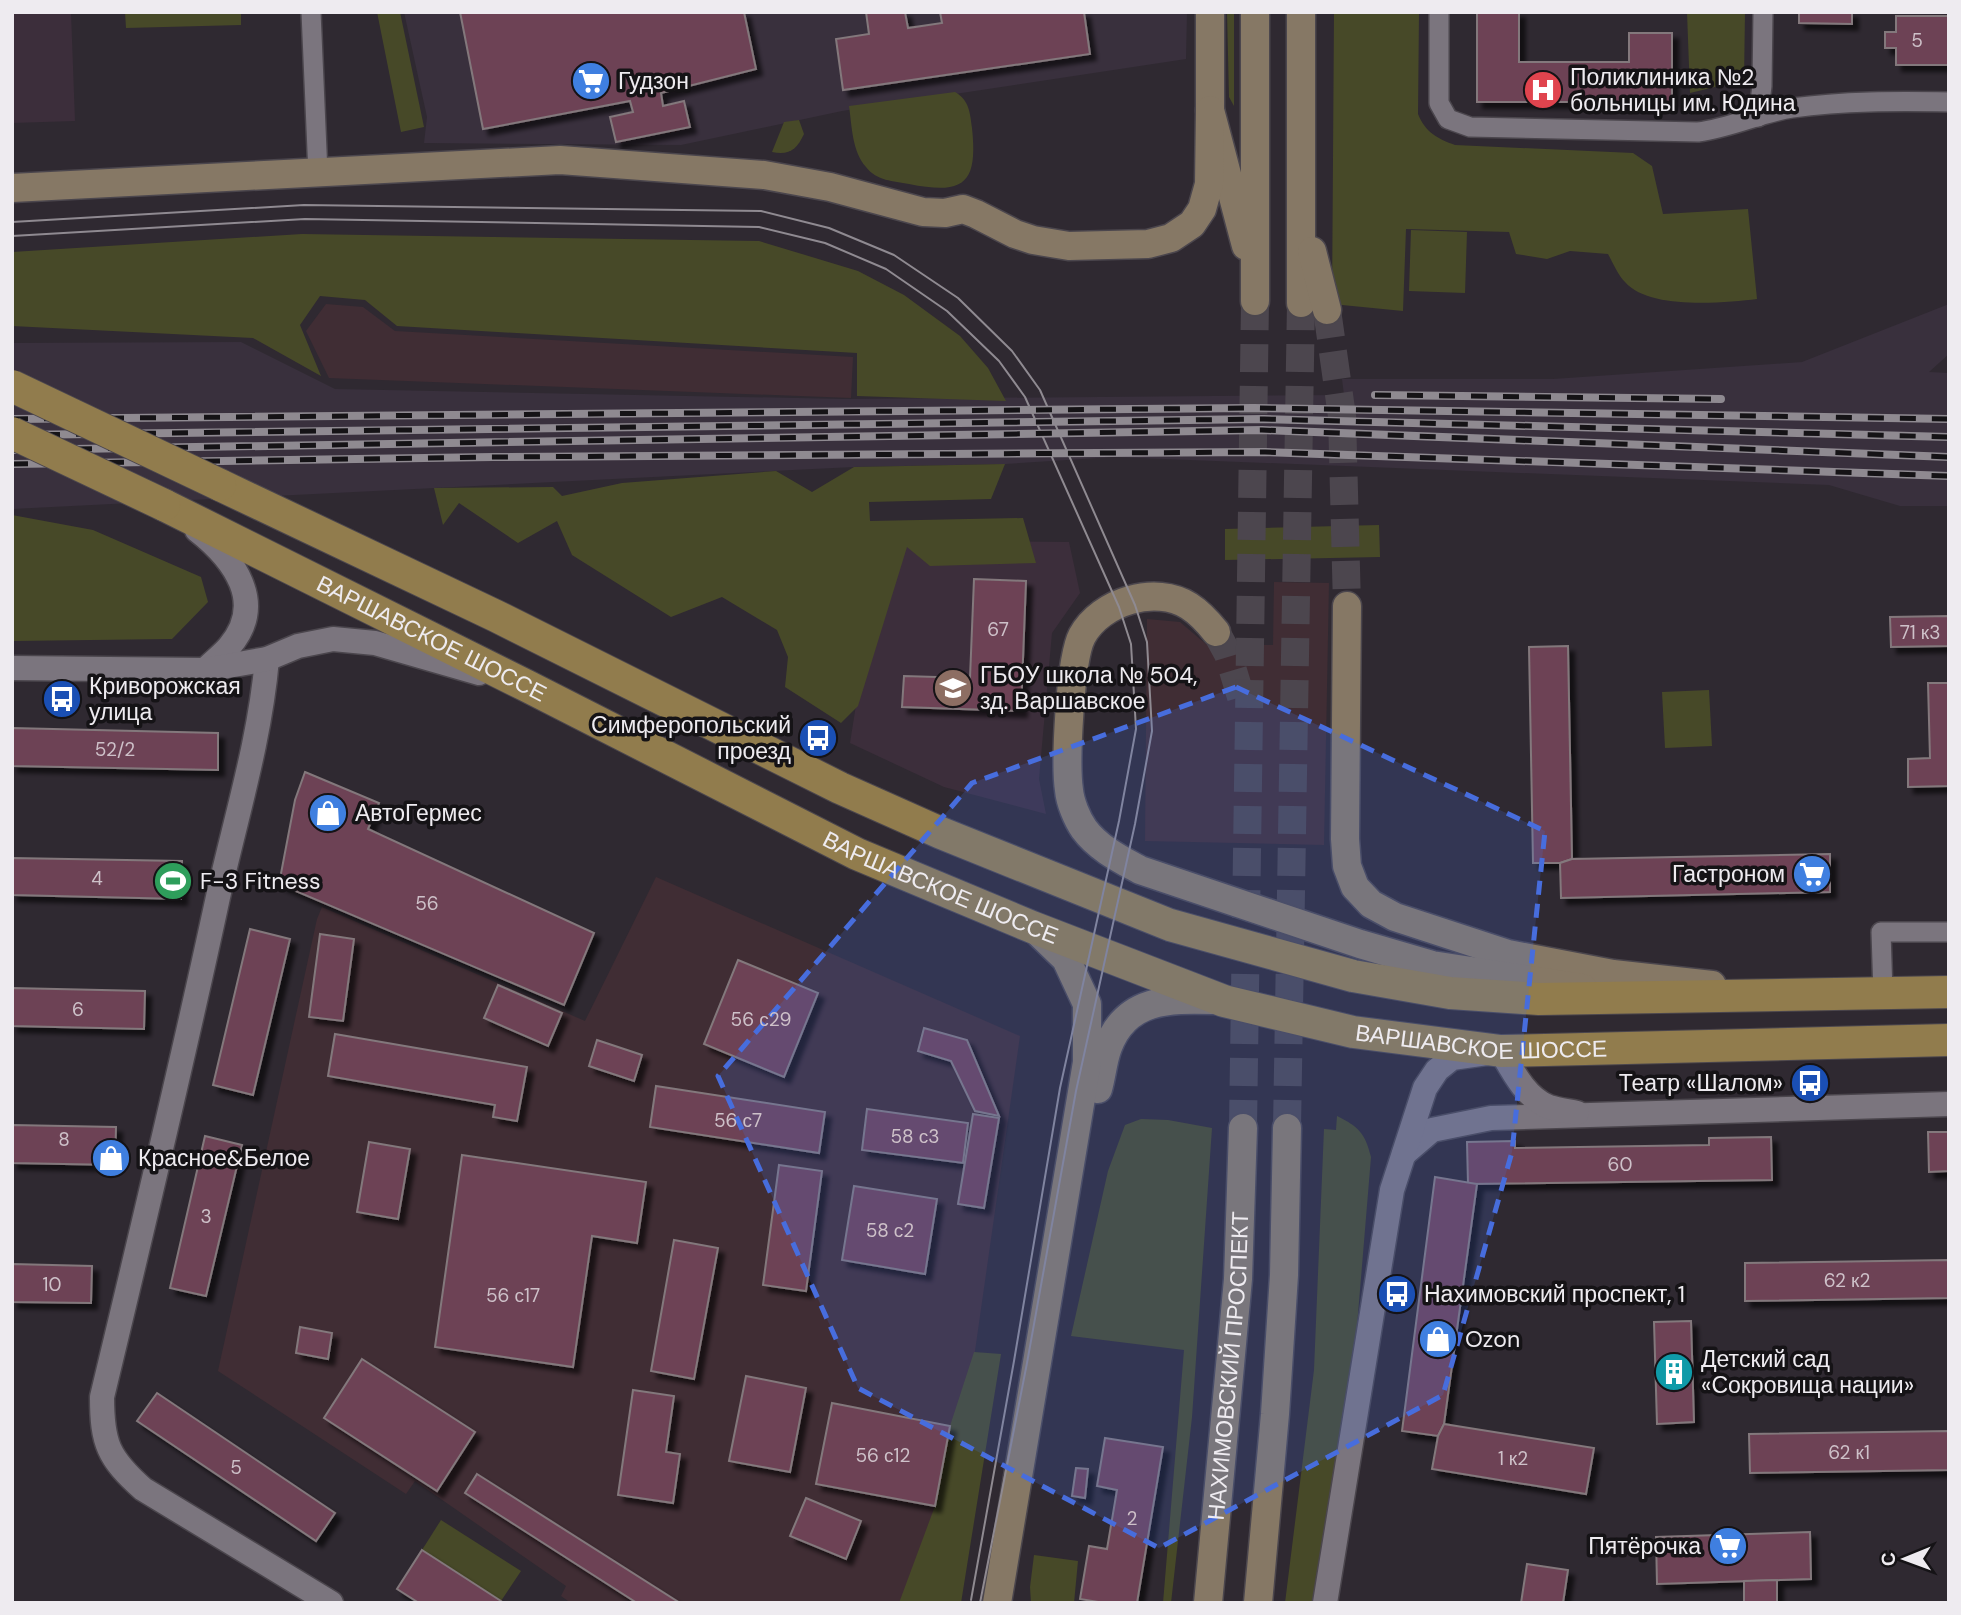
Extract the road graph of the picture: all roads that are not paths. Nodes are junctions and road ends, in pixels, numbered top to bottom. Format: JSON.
{"nodes":[{"id":1,"x":311,"y":12,"type":"edge"},
{"id":2,"x":1210,"y":12,"type":"edge"},
{"id":3,"x":1255,"y":12,"type":"edge"},
{"id":4,"x":1301,"y":12,"type":"edge"},
{"id":5,"x":1439,"y":12,"type":"edge"},
{"id":6,"x":1763,"y":12,"type":"edge"},
{"id":7,"x":1949,"y":102,"type":"edge"},
{"id":8,"x":1210,"y":110,"type":"junction"},
{"id":9,"x":1758,"y":117,"type":"junction"},
{"id":10,"x":318,"y":174,"type":"junction"},
{"id":11,"x":12,"y":188,"type":"edge"},
{"id":12,"x":1314,"y":306,"type":"tunnel mouth"},
{"id":13,"x":12,"y":386,"type":"edge"},
{"id":14,"x":12,"y":433,"type":"edge"},
{"id":15,"x":168,"y":507,"type":"junction"},
{"id":16,"x":1347,"y":606,"type":"tunnel mouth"},
{"id":17,"x":1216,"y":632,"type":"tunnel mouth"},
{"id":18,"x":267,"y":659,"type":"junction"},
{"id":19,"x":12,"y":668,"type":"edge"},
{"id":20,"x":205,"y":670,"type":"junction"},
{"id":21,"x":527,"y":686,"type":"junction"},
{"id":22,"x":1032,"y":927,"type":"junction"},
{"id":23,"x":1949,"y":932,"type":"edge"},
{"id":24,"x":1949,"y":992,"type":"edge"},
{"id":25,"x":1883,"y":993,"type":"junction"},
{"id":26,"x":1795,"y":995,"type":"junction"},
{"id":27,"x":1648,"y":997,"type":"junction"},
{"id":28,"x":1224,"y":1001,"type":"junction"},
{"id":29,"x":1949,"y":1040,"type":"edge"},
{"id":30,"x":1501,"y":1051,"type":"junction"},
{"id":31,"x":1949,"y":1104,"type":"edge"},
{"id":32,"x":1577,"y":1113,"type":"junction"},
{"id":33,"x":1242,"y":1128,"type":"tunnel mouth"},
{"id":34,"x":1287,"y":1128,"type":"tunnel mouth"},
{"id":35,"x":1404,"y":1155,"type":"junction"},
{"id":36,"x":1208,"y":1595,"type":"edge"},
{"id":37,"x":331,"y":1603,"type":"edge"},
{"id":38,"x":997,"y":1603,"type":"edge"},
{"id":39,"x":1012,"y":1603,"type":"edge"},
{"id":40,"x":1258,"y":1603,"type":"edge"},
{"id":41,"x":1325,"y":1603,"type":"edge"}],
"edges":[{"from":1,"to":10,"type":"street"},
{"from":2,"to":8,"type":"main road"},
{"from":3,"to":8,"type":"main road"},
{"from":4,"to":12,"type":"main road"},
{"from":5,"to":9,"type":"street"},
{"from":6,"to":9,"type":"street"},
{"from":7,"to":9,"type":"street"},
{"from":8,"to":10,"type":"main road"},
{"from":10,"to":11,"type":"main road"},
{"from":13,"to":27,"type":"main road","name":"ВАРШАВСКОЕ ШОССЕ","bridge":true},
{"from":14,"to":15,"type":"main road","name":"ВАРШАВСКОЕ ШОССЕ","bridge":true},
{"from":15,"to":20,"type":"street"},
{"from":15,"to":21,"type":"main road","name":"ВАРШАВСКОЕ ШОССЕ"},
{"from":16,"to":26,"type":"main road"},
{"from":17,"to":27,"type":"main road"},
{"from":18,"to":20,"type":"street"},
{"from":18,"to":21,"type":"street"},
{"from":18,"to":37,"type":"street"},
{"from":19,"to":20,"type":"street"},
{"from":21,"to":22,"type":"main road","name":"ВАРШАВСКОЕ ШОССЕ"},
{"from":22,"to":28,"type":"main road","name":"ВАРШАВСКОЕ ШОССЕ"},
{"from":22,"to":38,"type":"main road"},
{"from":23,"to":25,"type":"street"},
{"from":24,"to":25,"type":"main road","name":"ВАРШАВСКОЕ ШОССЕ"},
{"from":25,"to":26,"type":"main road","name":"ВАРШАВСКОЕ ШОССЕ"},
{"from":26,"to":27,"type":"main road","name":"ВАРШАВСКОЕ ШОССЕ"},
{"from":28,"to":30,"type":"main road","name":"ВАРШАВСКОЕ ШОССЕ"},
{"from":28,"to":39,"type":"main road"},
{"from":29,"to":30,"type":"main road","name":"ВАРШАВСКОЕ ШОССЕ"},
{"from":30,"to":32,"type":"street"},
{"from":30,"to":35,"type":"street"},
{"from":31,"to":32,"type":"street"},
{"from":32,"to":35,"type":"street"},
{"from":33,"to":36,"type":"main road","name":"НАХИМОВСКИЙ ПРОСПЕКТ"},
{"from":34,"to":40,"type":"main road","name":"НАХИМОВСКИЙ ПРОСПЕКТ"},
{"from":35,"to":41,"type":"street"}]}
